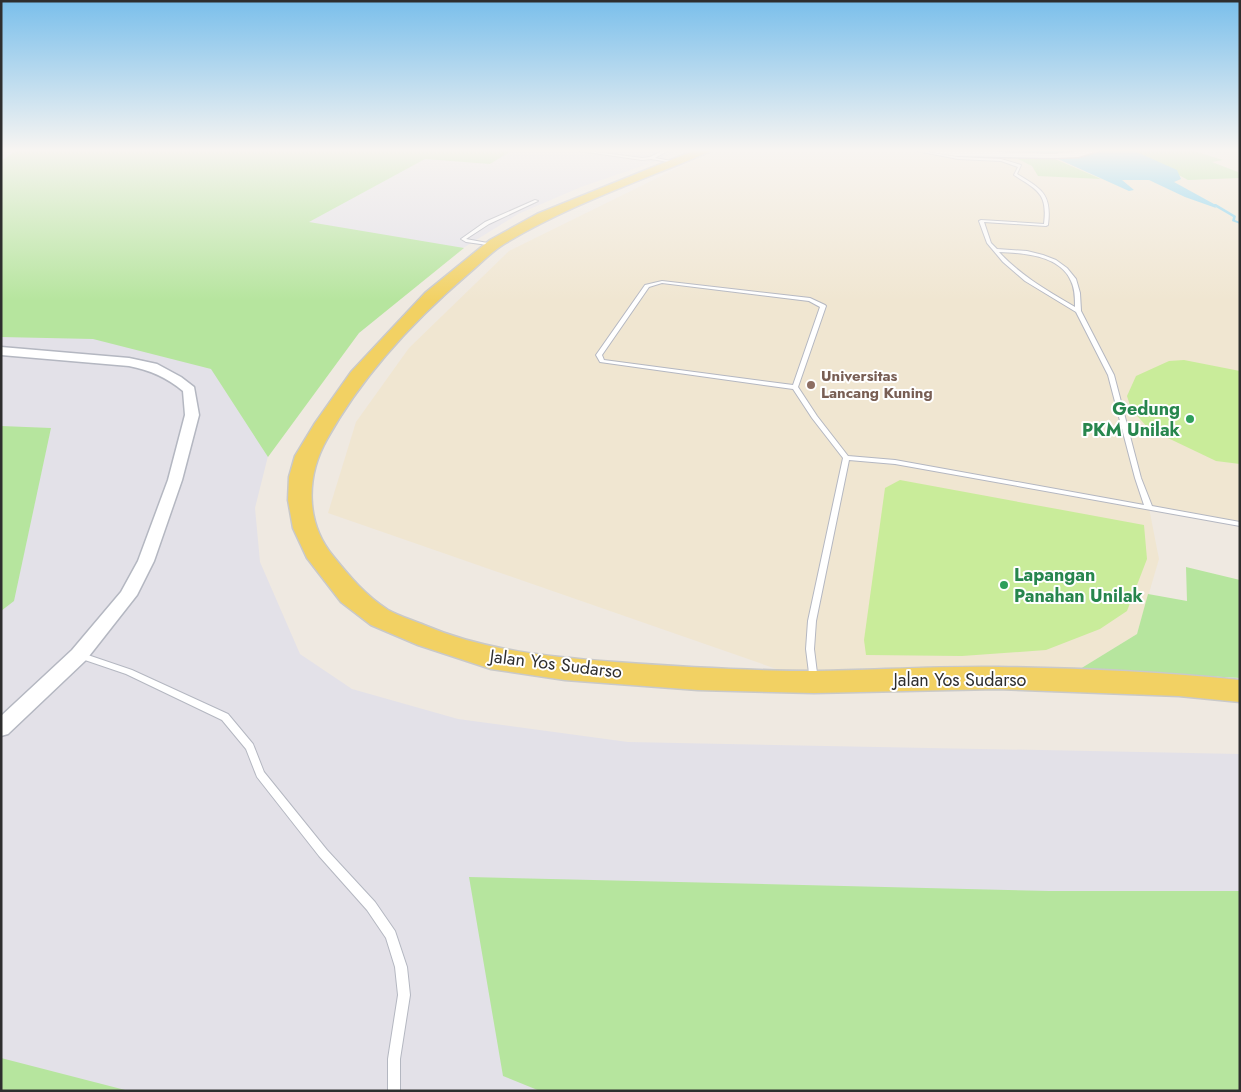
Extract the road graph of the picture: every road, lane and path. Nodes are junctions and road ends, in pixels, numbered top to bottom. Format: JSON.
{"nodes":[{"id":1,"x":578,"y":200,"type":"edge"},
{"id":2,"x":1046,"y":200,"type":"edge"},
{"id":3,"x":536,"y":201,"type":"dead end"},
{"id":4,"x":493,"y":244,"type":"junction"},
{"id":5,"x":995,"y":250,"type":"junction"},
{"id":6,"x":1078,"y":311,"type":"junction"},
{"id":7,"x":1,"y":351,"type":"edge"},
{"id":8,"x":795,"y":387,"type":"junction"},
{"id":9,"x":846,"y":458,"type":"junction"},
{"id":10,"x":1149,"y":508,"type":"junction"},
{"id":11,"x":1240,"y":524,"type":"edge"},
{"id":12,"x":79,"y":656,"type":"junction"},
{"id":13,"x":814,"y":682,"type":"junction"},
{"id":14,"x":1240,"y":691,"type":"edge"},
{"id":15,"x":1,"y":728,"type":"edge"},
{"id":16,"x":394,"y":1091,"type":"edge"}],
"edges":[{"from":1,"to":4,"type":"main road","name":"Jalan Yos Sudarso"},
{"from":2,"to":5,"type":"lane"},
{"from":3,"to":4,"type":"lane"},
{"from":4,"to":13,"type":"main road","name":"Jalan Yos Sudarso"},
{"from":5,"to":6,"type":"lane"},
{"from":5,"to":6,"type":"lane"},
{"from":6,"to":10,"type":"lane"},
{"from":7,"to":12,"type":"street"},
{"from":8,"to":8,"type":"lane"},
{"from":8,"to":9,"type":"lane"},
{"from":9,"to":10,"type":"lane"},
{"from":9,"to":13,"type":"lane"},
{"from":10,"to":11,"type":"lane"},
{"from":12,"to":15,"type":"street"},
{"from":12,"to":16,"type":"lane"},
{"from":13,"to":14,"type":"main road","name":"Jalan Yos Sudarso"}]}
